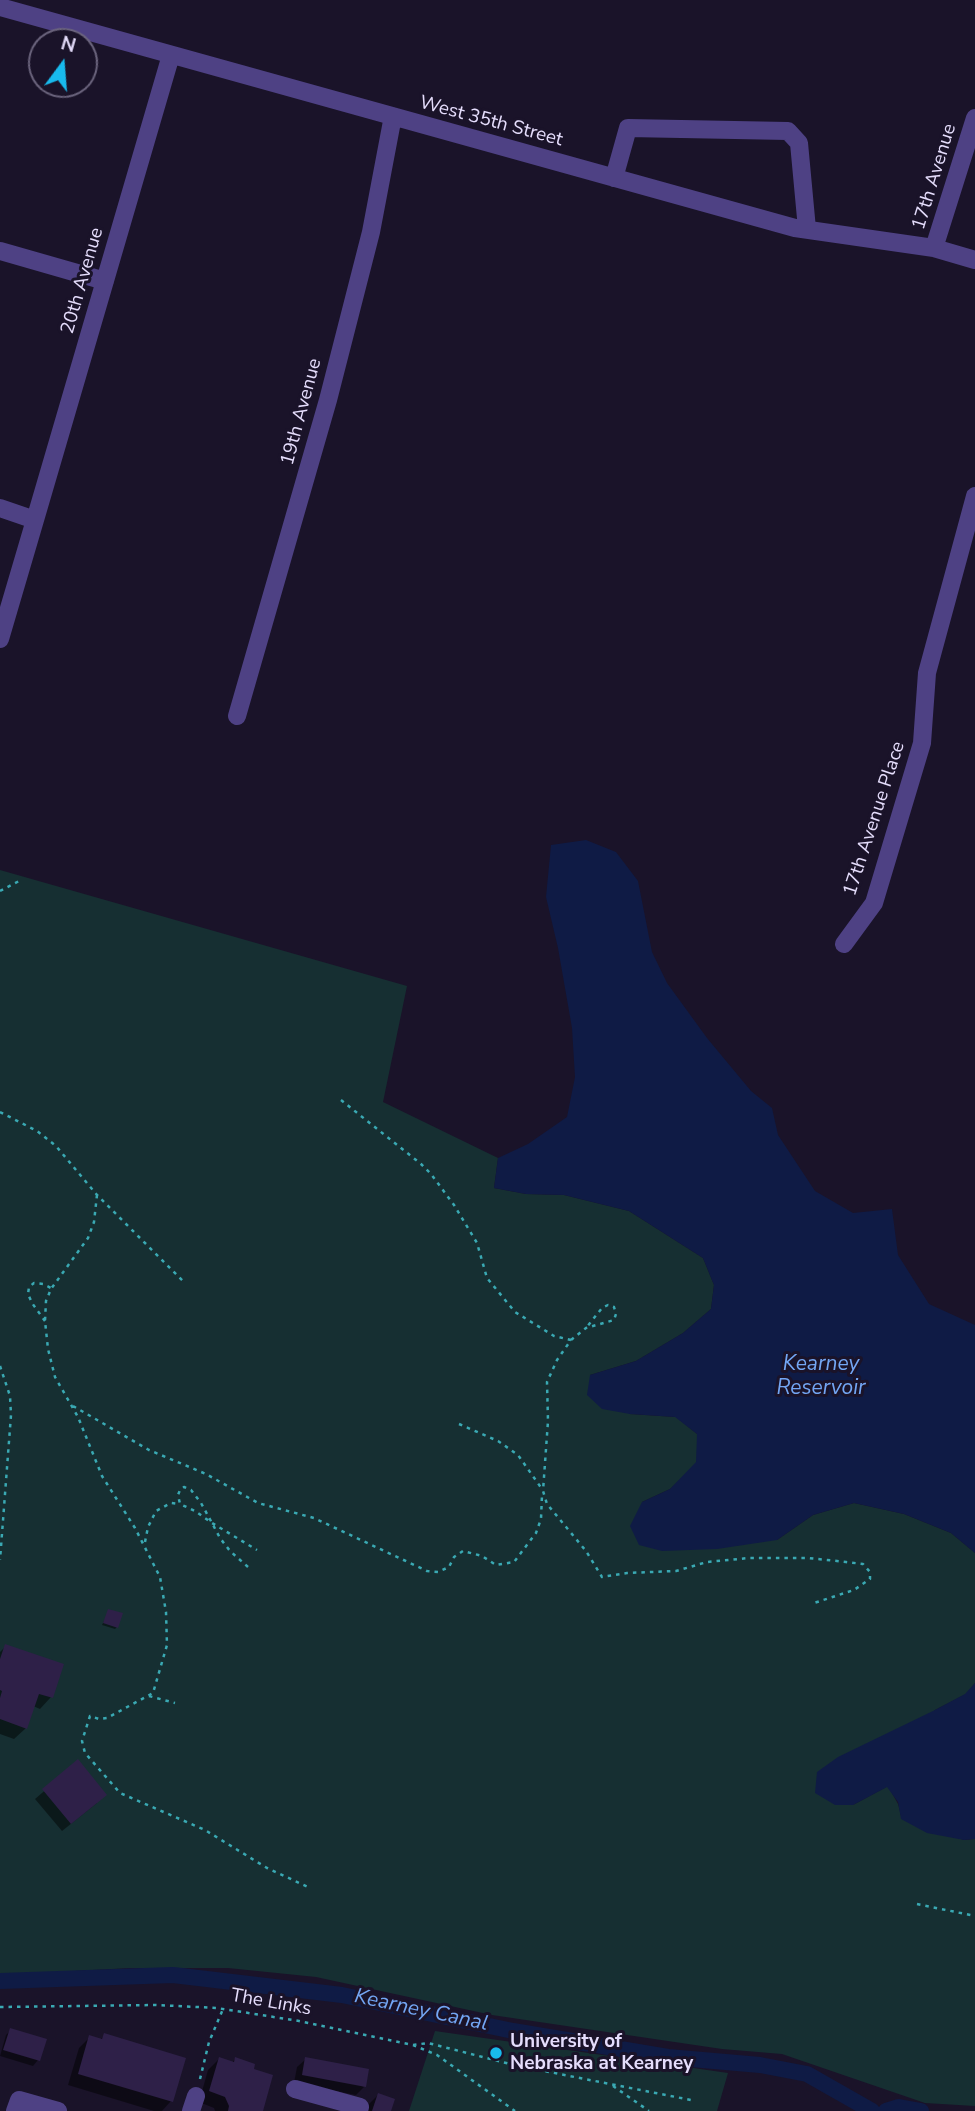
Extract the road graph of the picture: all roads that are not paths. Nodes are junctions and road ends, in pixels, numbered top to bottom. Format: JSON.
{"nodes":[{"id":1,"x":10,"y":6,"type":"edge"},
{"id":2,"x":171,"y":55,"type":"junction"},
{"id":3,"x":393,"y":116,"type":"junction"},
{"id":4,"x":975,"y":118,"type":"edge"},
{"id":5,"x":614,"y":178,"type":"junction"},
{"id":6,"x":807,"y":229,"type":"junction"},
{"id":7,"x":934,"y":248,"type":"junction"},
{"id":8,"x":0,"y":251,"type":"edge"},
{"id":9,"x":975,"y":260,"type":"edge"},
{"id":10,"x":105,"y":281,"type":"junction"},
{"id":11,"x":975,"y":496,"type":"edge"},
{"id":12,"x":0,"y":508,"type":"edge"},
{"id":13,"x":35,"y":520,"type":"junction"},
{"id":14,"x":0,"y":639,"type":"edge"},
{"id":15,"x":237,"y":716,"type":"dead end"},
{"id":16,"x":844,"y":944,"type":"dead end"},
{"id":17,"x":295,"y":2089,"type":"dead end"},
{"id":18,"x":15,"y":2111,"type":"edge"},
{"id":19,"x":58,"y":2111,"type":"edge"},
{"id":20,"x":359,"y":2111,"type":"edge"}],
"edges":[{"from":1,"to":2,"type":"street","name":"West 35th Street"},
{"from":2,"to":3,"type":"street","name":"West 35th Street"},
{"from":2,"to":10,"type":"street","name":"20th Avenue"},
{"from":3,"to":5,"type":"street","name":"West 35th Street"},
{"from":3,"to":15,"type":"street","name":"19th Avenue"},
{"from":4,"to":7,"type":"street","name":"17th Avenue"},
{"from":5,"to":6,"type":"street","name":"West 35th Street"},
{"from":5,"to":6,"type":"street"},
{"from":6,"to":7,"type":"street","name":"West 35th Street"},
{"from":7,"to":9,"type":"street","name":"West 35th Street"},
{"from":8,"to":10,"type":"street"},
{"from":10,"to":13,"type":"street","name":"20th Avenue"},
{"from":11,"to":16,"type":"street","name":"17th Avenue Place"},
{"from":12,"to":13,"type":"street"},
{"from":13,"to":14,"type":"street","name":"20th Avenue"},
{"from":17,"to":20,"type":"street"},
{"from":18,"to":19,"type":"street"}]}
